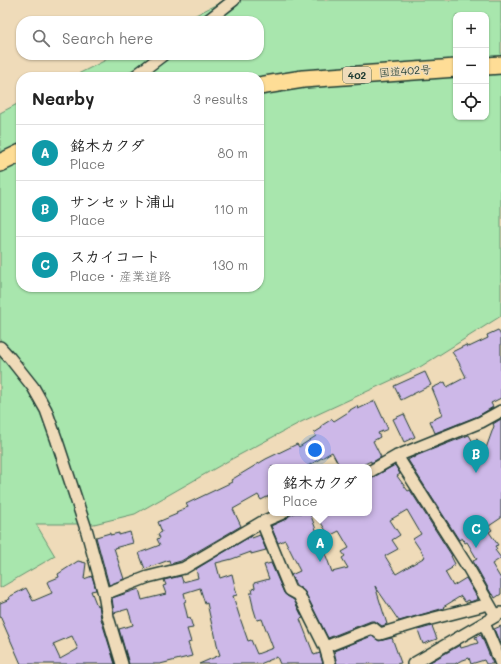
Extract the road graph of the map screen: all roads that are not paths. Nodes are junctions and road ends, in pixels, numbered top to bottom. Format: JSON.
{"nodes":[{"id":1,"x":234,"y":0,"type":"edge"},
{"id":2,"x":213,"y":16,"type":"edge"},
{"id":3,"x":156,"y":60,"type":"edge"},
{"id":4,"x":501,"y":65,"type":"edge"},
{"id":5,"x":489,"y":66,"type":"edge"},
{"id":6,"x":453,"y":68,"type":"edge"},
{"id":7,"x":141,"y":72,"type":"edge"},
{"id":8,"x":264,"y":85,"type":"edge"},
{"id":9,"x":16,"y":155,"type":"edge"},
{"id":10,"x":0,"y":164,"type":"edge"},
{"id":11,"x":0,"y":347,"type":"edge"},
{"id":12,"x":501,"y":411,"type":"edge"},
{"id":13,"x":397,"y":456,"type":"junction"},
{"id":14,"x":372,"y":470,"type":"edge"},
{"id":15,"x":276,"y":516,"type":"edge"},
{"id":16,"x":262,"y":522,"type":"junction"},
{"id":17,"x":104,"y":594,"type":"junction"},
{"id":18,"x":489,"y":604,"type":"junction"},
{"id":19,"x":499,"y":615,"type":"edge"},
{"id":20,"x":484,"y":623,"type":"junction"},
{"id":21,"x":325,"y":647,"type":"junction"},
{"id":22,"x":122,"y":664,"type":"edge"},
{"id":23,"x":330,"y":664,"type":"edge"},
{"id":24,"x":413,"y":664,"type":"edge"},
{"id":25,"x":501,"y":664,"type":"edge"}],
"edges":[{"from":1,"to":2,"type":"street"},
{"from":3,"to":7,"type":"street"},
{"from":4,"to":5,"type":"highway"},
{"from":6,"to":8,"type":"highway","name":"国道402号","number":"402"},
{"from":9,"to":10,"type":"highway"},
{"from":11,"to":17,"type":"street"},
{"from":12,"to":13,"type":"street"},
{"from":13,"to":14,"type":"street"},
{"from":13,"to":18,"type":"street"},
{"from":15,"to":16,"type":"street"},
{"from":16,"to":17,"type":"street"},
{"from":16,"to":21,"type":"street"},
{"from":17,"to":22,"type":"street"},
{"from":18,"to":19,"type":"street"},
{"from":18,"to":21,"type":"street"},
{"from":19,"to":20,"type":"street"},
{"from":20,"to":24,"type":"street"},
{"from":20,"to":25,"type":"street"},
{"from":21,"to":23,"type":"street"}]}
